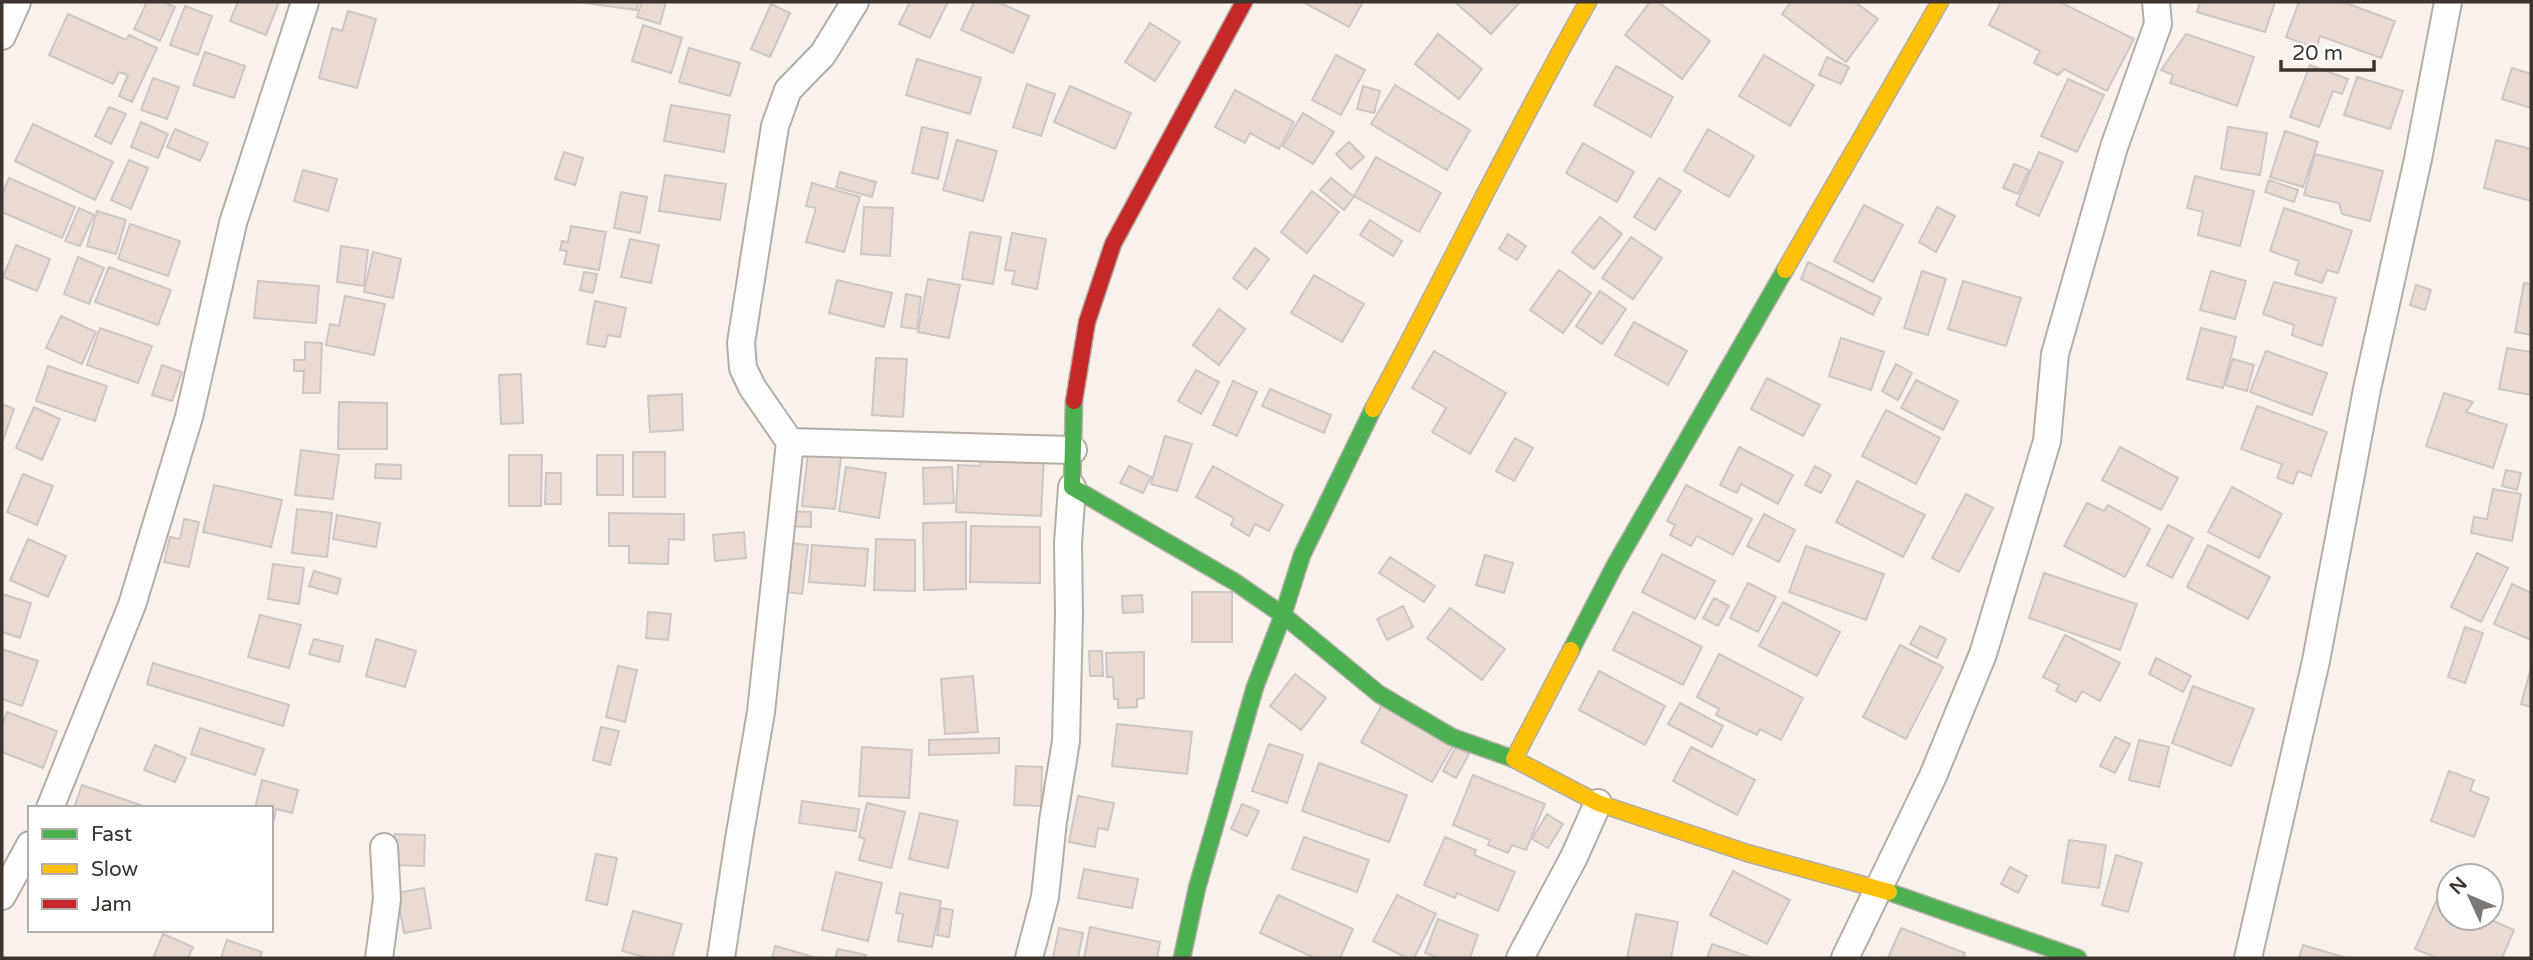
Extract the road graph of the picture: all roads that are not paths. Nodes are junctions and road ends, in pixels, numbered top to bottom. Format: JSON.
{"nodes":[{"id":1,"x":16,"y":2,"type":"edge"},
{"id":2,"x":305,"y":2,"type":"edge"},
{"id":3,"x":855,"y":2,"type":"edge"},
{"id":4,"x":1244,"y":2,"type":"edge"},
{"id":5,"x":1588,"y":2,"type":"edge"},
{"id":6,"x":1940,"y":2,"type":"edge"},
{"id":7,"x":2157,"y":2,"type":"edge"},
{"id":8,"x":2448,"y":2,"type":"edge"},
{"id":9,"x":2,"y":36,"type":"edge"},
{"id":10,"x":790,"y":442,"type":"junction"},
{"id":11,"x":1073,"y":450,"type":"junction"},
{"id":12,"x":1072,"y":486,"type":"junction"},
{"id":13,"x":1283,"y":615,"type":"junction"},
{"id":14,"x":1514,"y":760,"type":"junction"},
{"id":15,"x":1598,"y":803,"type":"junction"},
{"id":16,"x":51,"y":806,"type":"edge"},
{"id":17,"x":384,"y":847,"type":"dead end"},
{"id":18,"x":28,"y":849,"type":"edge"},
{"id":19,"x":1878,"y":888,"type":"junction"},
{"id":20,"x":2,"y":896,"type":"edge"},
{"id":21,"x":379,"y":958,"type":"edge"},
{"id":22,"x":721,"y":958,"type":"edge"},
{"id":23,"x":1029,"y":958,"type":"edge"},
{"id":24,"x":1182,"y":958,"type":"edge"},
{"id":25,"x":1520,"y":958,"type":"edge"},
{"id":26,"x":1845,"y":958,"type":"edge"},
{"id":27,"x":2078,"y":958,"type":"edge"},
{"id":28,"x":2248,"y":958,"type":"edge"}],
"edges":[{"from":1,"to":9,"type":"street"},
{"from":2,"to":16,"type":"street"},
{"from":3,"to":10,"type":"street"},
{"from":4,"to":11,"type":"street"},
{"from":5,"to":13,"type":"street"},
{"from":6,"to":14,"type":"street"},
{"from":7,"to":19,"type":"street"},
{"from":8,"to":28,"type":"street"},
{"from":10,"to":11,"type":"street"},
{"from":10,"to":22,"type":"street"},
{"from":11,"to":12,"type":"street"},
{"from":12,"to":13,"type":"street"},
{"from":12,"to":23,"type":"street"},
{"from":13,"to":14,"type":"street"},
{"from":13,"to":24,"type":"street"},
{"from":14,"to":15,"type":"street"},
{"from":15,"to":19,"type":"street"},
{"from":15,"to":25,"type":"street"},
{"from":17,"to":21,"type":"street"},
{"from":18,"to":20,"type":"street"},
{"from":19,"to":26,"type":"street"},
{"from":19,"to":27,"type":"street"}]}
